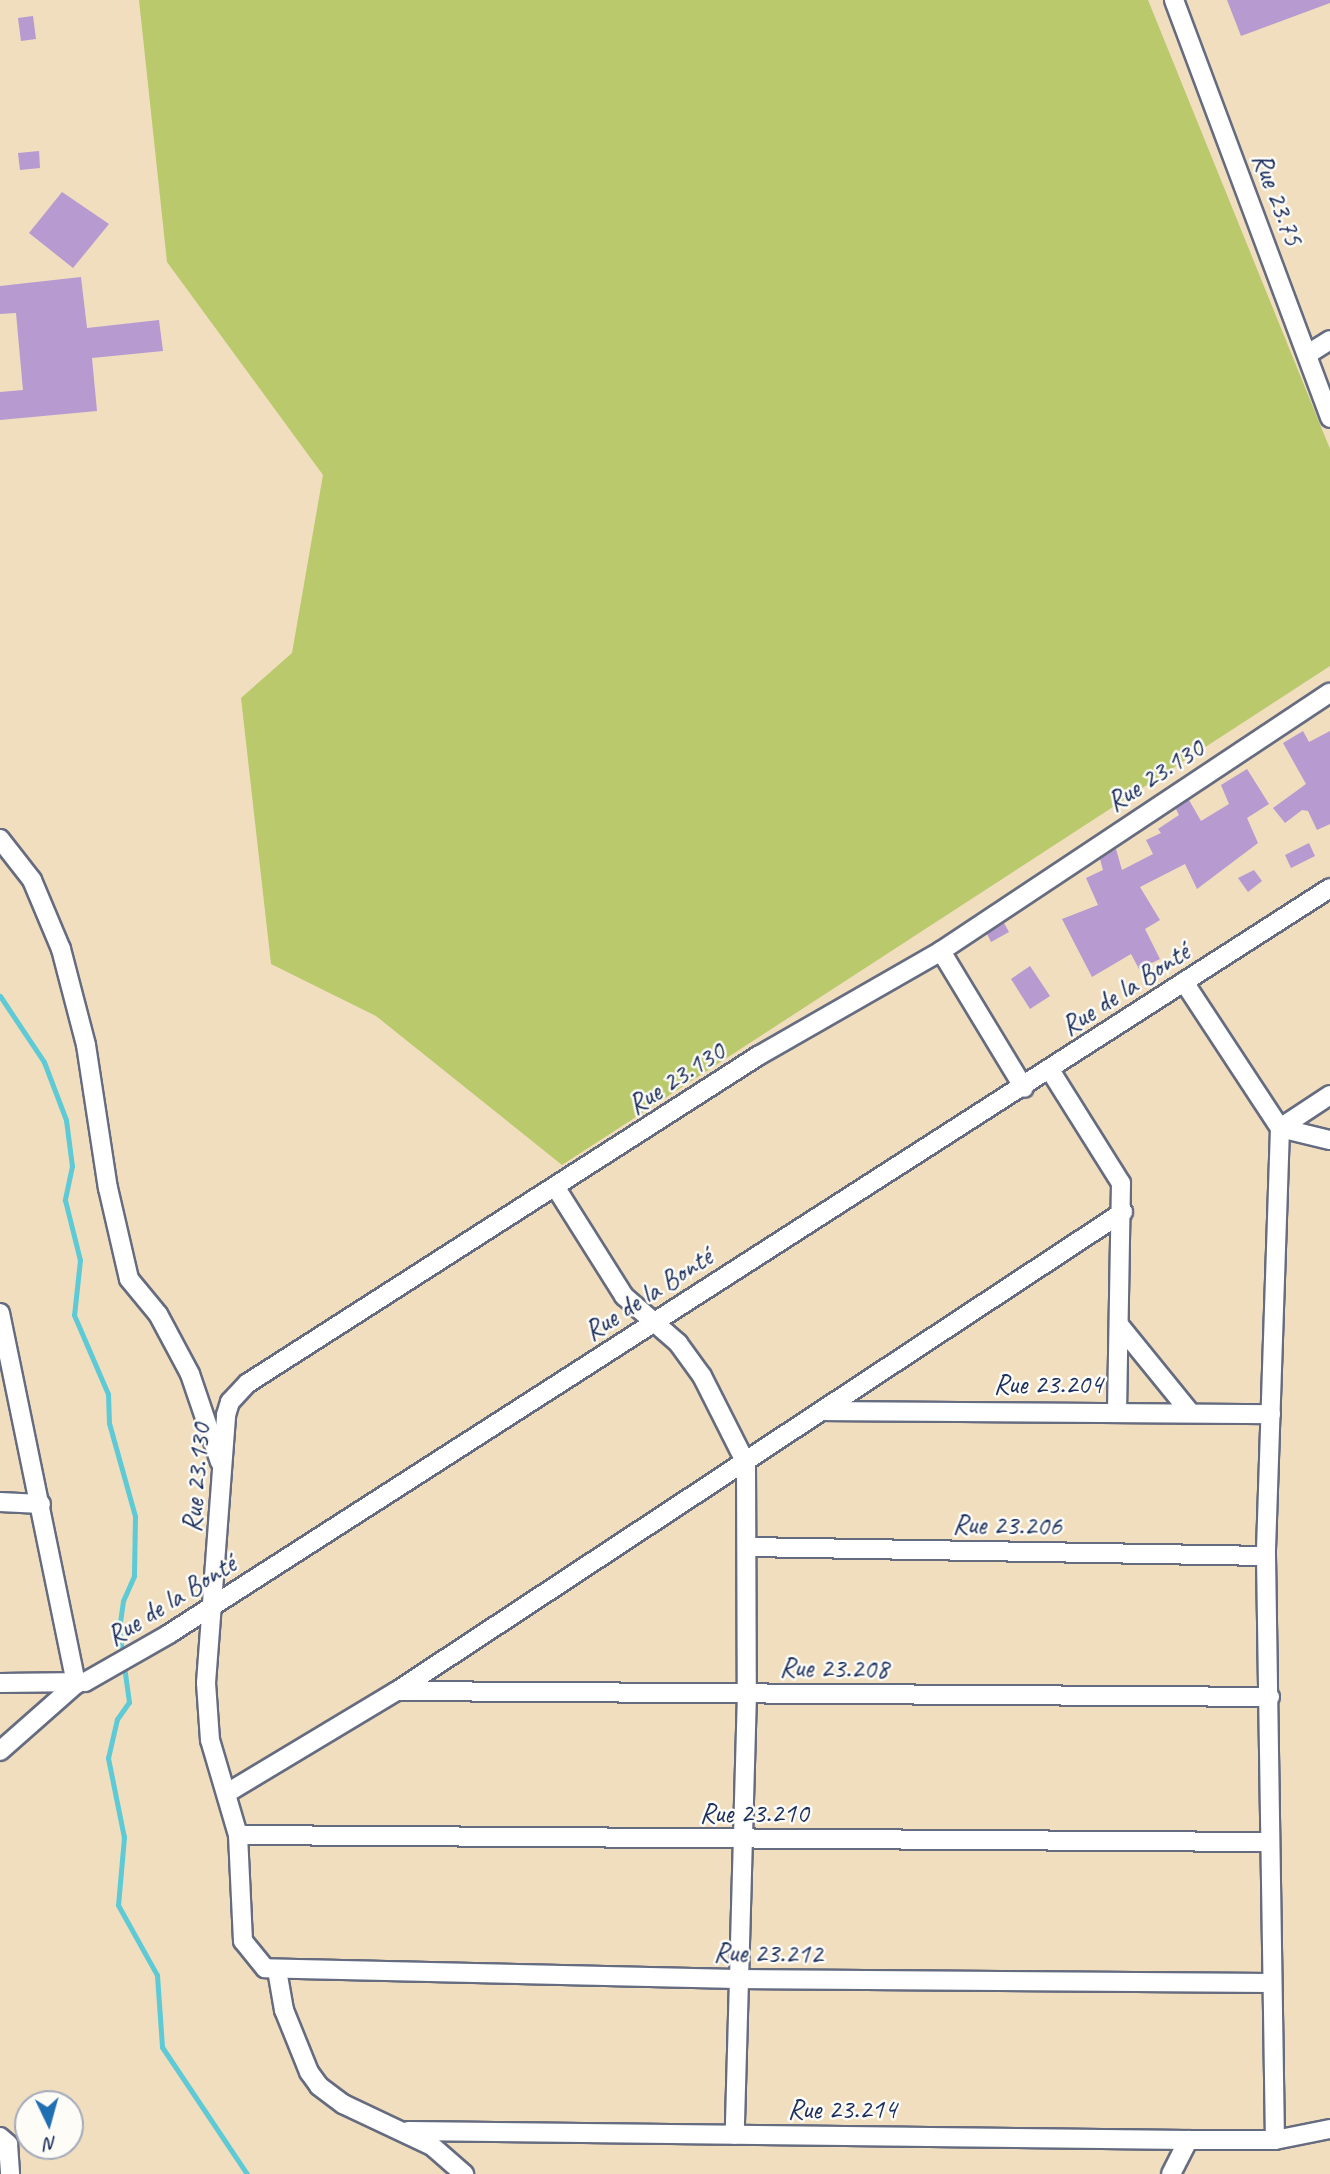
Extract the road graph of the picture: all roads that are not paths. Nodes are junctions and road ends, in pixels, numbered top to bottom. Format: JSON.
{"nodes":[{"id":1,"x":1174,"y":0,"type":"edge"},
{"id":2,"x":1330,"y":340,"type":"edge"},
{"id":3,"x":1308,"y":354,"type":"junction"},
{"id":4,"x":1330,"y":418,"type":"edge"},
{"id":5,"x":1330,"y":693,"type":"edge"},
{"id":6,"x":0,"y":839,"type":"edge"},
{"id":7,"x":1330,"y":888,"type":"edge"},
{"id":8,"x":942,"y":951,"type":"junction"},
{"id":9,"x":1184,"y":982,"type":"junction"},
{"id":10,"x":1050,"y":1070,"type":"junction"},
{"id":11,"x":1024,"y":1088,"type":"junction"},
{"id":12,"x":1330,"y":1096,"type":"edge"},
{"id":13,"x":1280,"y":1128,"type":"junction"},
{"id":14,"x":1330,"y":1140,"type":"edge"},
{"id":15,"x":556,"y":1188,"type":"junction"},
{"id":16,"x":1123,"y":1212,"type":"junction"},
{"id":17,"x":0,"y":1313,"type":"edge"},
{"id":18,"x":651,"y":1322,"type":"junction"},
{"id":19,"x":1120,"y":1326,"type":"junction"},
{"id":20,"x":1117,"y":1410,"type":"junction"},
{"id":21,"x":826,"y":1411,"type":"junction"},
{"id":22,"x":1188,"y":1411,"type":"junction"},
{"id":23,"x":1271,"y":1414,"type":"junction"},
{"id":24,"x":746,"y":1463,"type":"junction"},
{"id":25,"x":222,"y":1469,"type":"junction"},
{"id":26,"x":0,"y":1502,"type":"edge"},
{"id":27,"x":41,"y":1504,"type":"junction"},
{"id":28,"x":747,"y":1546,"type":"junction"},
{"id":29,"x":1266,"y":1556,"type":"junction"},
{"id":30,"x":212,"y":1608,"type":"junction"},
{"id":31,"x":84,"y":1682,"type":"junction"},
{"id":32,"x":0,"y":1683,"type":"edge"},
{"id":33,"x":397,"y":1691,"type":"junction"},
{"id":34,"x":747,"y":1693,"type":"junction"},
{"id":35,"x":1270,"y":1697,"type":"junction"},
{"id":36,"x":0,"y":1751,"type":"edge"},
{"id":37,"x":227,"y":1793,"type":"junction"},
{"id":38,"x":238,"y":1835,"type":"junction"},
{"id":39,"x":740,"y":1839,"type":"junction"},
{"id":40,"x":1269,"y":1842,"type":"junction"},
{"id":41,"x":271,"y":1969,"type":"junction"},
{"id":42,"x":737,"y":1979,"type":"junction"},
{"id":43,"x":1270,"y":1983,"type":"junction"},
{"id":44,"x":1330,"y":2129,"type":"edge"},
{"id":45,"x":408,"y":2132,"type":"junction"},
{"id":46,"x":735,"y":2135,"type":"junction"},
{"id":47,"x":0,"y":2137,"type":"edge"},
{"id":48,"x":1188,"y":2140,"type":"junction"},
{"id":49,"x":1275,"y":2140,"type":"junction"},
{"id":50,"x":10,"y":2174,"type":"edge"},
{"id":51,"x":464,"y":2174,"type":"edge"},
{"id":52,"x":1171,"y":2174,"type":"edge"}],
"edges":[{"from":1,"to":3,"type":"street","name":"Rue 23.75"},
{"from":2,"to":3,"type":"street"},
{"from":3,"to":4,"type":"street","name":"Rue 23.75"},
{"from":5,"to":8,"type":"street","name":"Rue 23.130"},
{"from":6,"to":25,"type":"street"},
{"from":7,"to":9,"type":"street","name":"Rue de la Bonté"},
{"from":8,"to":11,"type":"street"},
{"from":8,"to":15,"type":"street","name":"Rue 23.130"},
{"from":9,"to":10,"type":"street","name":"Rue de la Bonté"},
{"from":9,"to":13,"type":"street"},
{"from":10,"to":11,"type":"street","name":"Rue de la Bonté"},
{"from":10,"to":16,"type":"street"},
{"from":11,"to":18,"type":"street","name":"Rue de la Bonté"},
{"from":12,"to":13,"type":"street"},
{"from":13,"to":14,"type":"street"},
{"from":13,"to":23,"type":"street"},
{"from":15,"to":18,"type":"street"},
{"from":15,"to":25,"type":"street","name":"Rue 23.130"},
{"from":16,"to":19,"type":"street"},
{"from":16,"to":21,"type":"street"},
{"from":17,"to":27,"type":"street"},
{"from":18,"to":24,"type":"street"},
{"from":18,"to":30,"type":"street","name":"Rue de la Bonté"},
{"from":19,"to":20,"type":"street"},
{"from":19,"to":22,"type":"street"},
{"from":20,"to":21,"type":"street","name":"Rue 23.204"},
{"from":20,"to":22,"type":"street","name":"Rue 23.204"},
{"from":21,"to":24,"type":"street"},
{"from":22,"to":23,"type":"street","name":"Rue 23.204"},
{"from":23,"to":29,"type":"street"},
{"from":24,"to":28,"type":"street"},
{"from":24,"to":33,"type":"street"},
{"from":25,"to":30,"type":"street","name":"Rue 23.130"},
{"from":26,"to":27,"type":"street"},
{"from":27,"to":31,"type":"street"},
{"from":28,"to":29,"type":"street","name":"Rue 23.206"},
{"from":28,"to":34,"type":"street"},
{"from":29,"to":35,"type":"street"},
{"from":30,"to":31,"type":"street","name":"Rue de la Bonté"},
{"from":30,"to":37,"type":"street","name":"Rue 23.130"},
{"from":31,"to":32,"type":"street"},
{"from":31,"to":36,"type":"street","name":"Rue de la Bonté"},
{"from":33,"to":34,"type":"street","name":"Rue 23.208"},
{"from":33,"to":37,"type":"street"},
{"from":34,"to":35,"type":"street","name":"Rue 23.208"},
{"from":34,"to":39,"type":"street"},
{"from":35,"to":40,"type":"street"},
{"from":37,"to":38,"type":"street","name":"Rue 23.130"},
{"from":38,"to":39,"type":"street","name":"Rue 23.210"},
{"from":38,"to":41,"type":"street","name":"Rue 23.130"},
{"from":39,"to":40,"type":"street","name":"Rue 23.210"},
{"from":39,"to":42,"type":"street"},
{"from":40,"to":43,"type":"street"},
{"from":41,"to":42,"type":"street","name":"Rue 23.212"},
{"from":41,"to":45,"type":"street"},
{"from":42,"to":43,"type":"street","name":"Rue 23.212"},
{"from":42,"to":46,"type":"street"},
{"from":43,"to":49,"type":"street"},
{"from":44,"to":49,"type":"street","name":"Rue 23.214"},
{"from":45,"to":46,"type":"street","name":"Rue 23.214"},
{"from":45,"to":51,"type":"street"},
{"from":46,"to":48,"type":"street","name":"Rue 23.214"},
{"from":47,"to":50,"type":"street"},
{"from":48,"to":49,"type":"street","name":"Rue 23.214"},
{"from":48,"to":52,"type":"street"}]}
